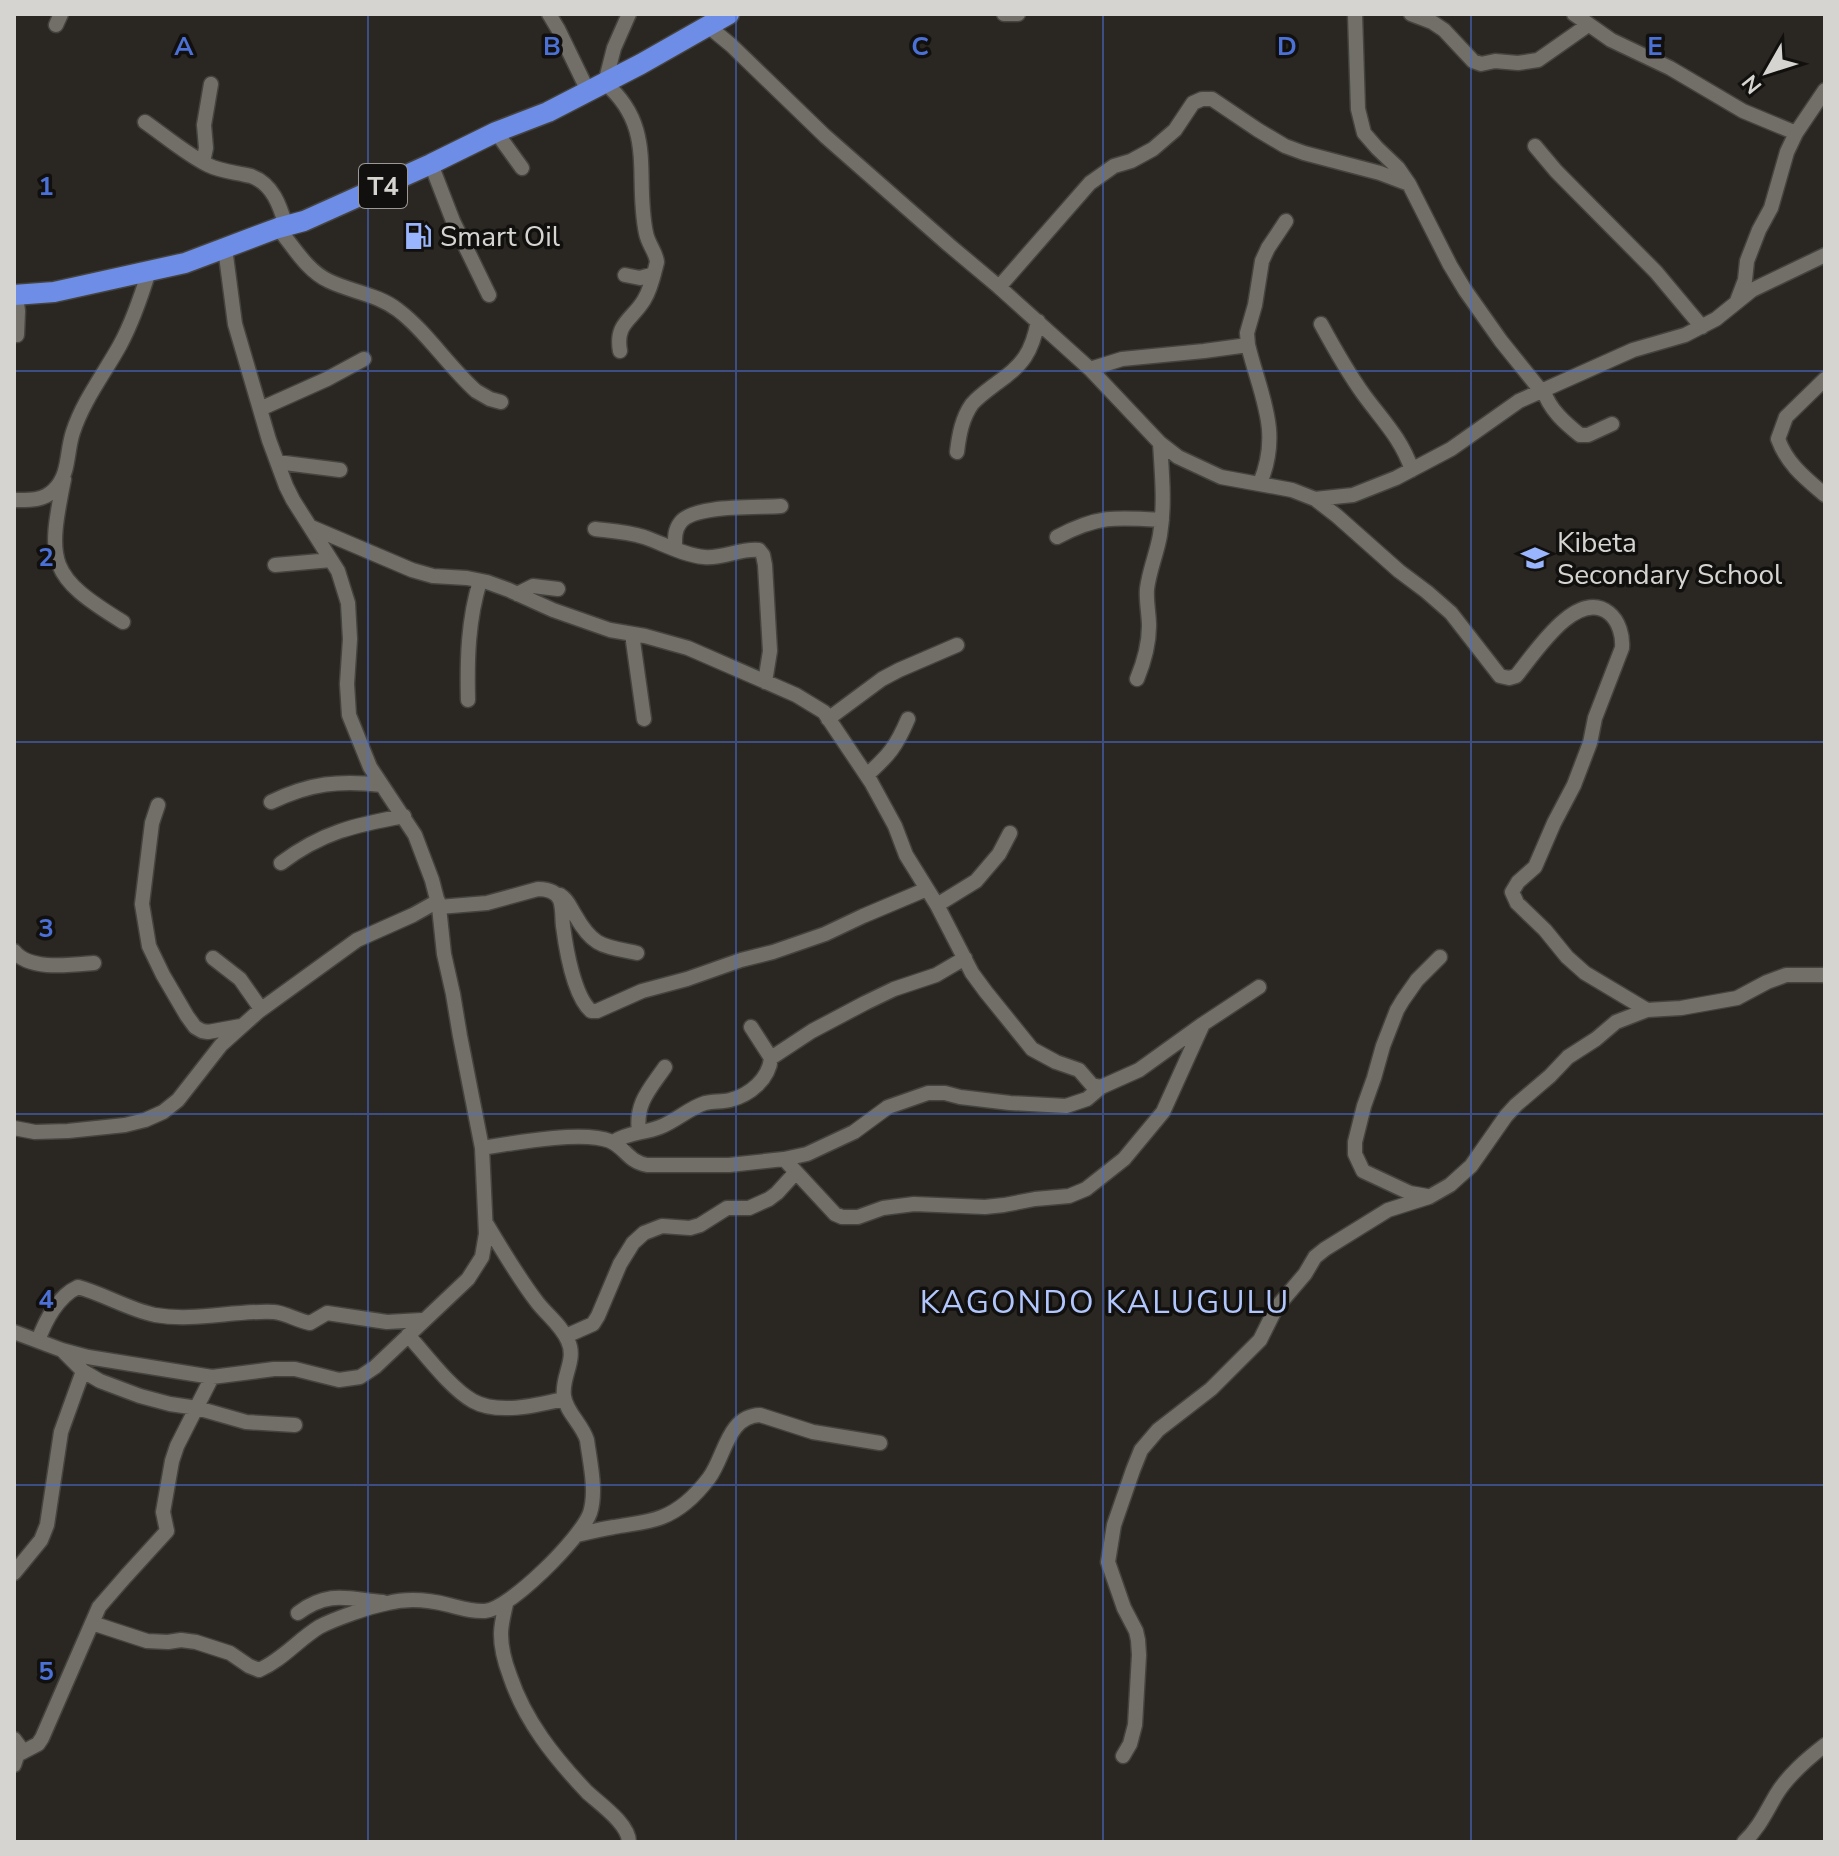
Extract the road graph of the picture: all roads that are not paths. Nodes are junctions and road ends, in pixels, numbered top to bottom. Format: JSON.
{"nodes":[{"id":1,"x":549,"y":14,"type":"edge"},
{"id":2,"x":629,"y":14,"type":"edge"},
{"id":3,"x":729,"y":14,"type":"edge"},
{"id":4,"x":1004,"y":14,"type":"edge"},
{"id":5,"x":1018,"y":14,"type":"edge"},
{"id":6,"x":1355,"y":14,"type":"edge"},
{"id":7,"x":1411,"y":14,"type":"edge"},
{"id":8,"x":1574,"y":14,"type":"edge"},
{"id":9,"x":1588,"y":25,"type":"junction"},
{"id":10,"x":708,"y":26,"type":"junction"},
{"id":11,"x":211,"y":84,"type":"dead end"},
{"id":12,"x":597,"y":87,"type":"junction"},
{"id":13,"x":1825,"y":90,"type":"edge"},
{"id":14,"x":145,"y":122,"type":"dead end"},
{"id":15,"x":496,"y":132,"type":"junction"},
{"id":16,"x":1796,"y":133,"type":"junction"},
{"id":17,"x":1535,"y":146,"type":"dead end"},
{"id":18,"x":203,"y":162,"type":"junction"},
{"id":19,"x":431,"y":164,"type":"junction"},
{"id":20,"x":522,"y":168,"type":"dead end"},
{"id":21,"x":1409,"y":184,"type":"junction"},
{"id":22,"x":1286,"y":221,"type":"dead end"},
{"id":23,"x":282,"y":227,"type":"junction"},
{"id":24,"x":225,"y":248,"type":"junction"},
{"id":25,"x":1825,"y":255,"type":"edge"},
{"id":26,"x":149,"y":271,"type":"junction"},
{"id":27,"x":654,"y":274,"type":"junction"},
{"id":28,"x":625,"y":275,"type":"dead end"},
{"id":29,"x":999,"y":287,"type":"junction"},
{"id":30,"x":15,"y":295,"type":"edge"},
{"id":31,"x":489,"y":295,"type":"dead end"},
{"id":32,"x":1737,"y":301,"type":"junction"},
{"id":33,"x":1038,"y":321,"type":"junction"},
{"id":34,"x":1321,"y":324,"type":"dead end"},
{"id":35,"x":1702,"y":327,"type":"junction"},
{"id":36,"x":17,"y":335,"type":"dead end"},
{"id":37,"x":1248,"y":345,"type":"junction"},
{"id":38,"x":620,"y":351,"type":"dead end"},
{"id":39,"x":364,"y":359,"type":"dead end"},
{"id":40,"x":1090,"y":369,"type":"junction"},
{"id":41,"x":1825,"y":379,"type":"edge"},
{"id":42,"x":1543,"y":391,"type":"junction"},
{"id":43,"x":501,"y":402,"type":"dead end"},
{"id":44,"x":260,"y":409,"type":"junction"},
{"id":45,"x":1612,"y":424,"type":"dead end"},
{"id":46,"x":1160,"y":443,"type":"junction"},
{"id":47,"x":957,"y":452,"type":"dead end"},
{"id":48,"x":277,"y":462,"type":"junction"},
{"id":49,"x":340,"y":470,"type":"dead end"},
{"id":50,"x":1412,"y":470,"type":"junction"},
{"id":51,"x":64,"y":477,"type":"junction"},
{"id":52,"x":1260,"y":483,"type":"junction"},
{"id":53,"x":1825,"y":495,"type":"edge"},
{"id":54,"x":1315,"y":499,"type":"junction"},
{"id":55,"x":14,"y":500,"type":"edge"},
{"id":56,"x":781,"y":506,"type":"dead end"},
{"id":57,"x":1162,"y":520,"type":"junction"},
{"id":58,"x":309,"y":526,"type":"junction"},
{"id":59,"x":595,"y":529,"type":"dead end"},
{"id":60,"x":1057,"y":537,"type":"dead end"},
{"id":61,"x":675,"y":549,"type":"junction"},
{"id":62,"x":331,"y":560,"type":"junction"},
{"id":63,"x":275,"y":565,"type":"dead end"},
{"id":64,"x":480,"y":581,"type":"junction"},
{"id":65,"x":558,"y":589,"type":"dead end"},
{"id":66,"x":517,"y":594,"type":"junction"},
{"id":67,"x":123,"y":622,"type":"dead end"},
{"id":68,"x":632,"y":634,"type":"junction"},
{"id":69,"x":957,"y":645,"type":"dead end"},
{"id":70,"x":1137,"y":679,"type":"dead end"},
{"id":71,"x":765,"y":682,"type":"junction"},
{"id":72,"x":468,"y":700,"type":"dead end"},
{"id":73,"x":644,"y":719,"type":"dead end"},
{"id":74,"x":828,"y":719,"type":"junction"},
{"id":75,"x":908,"y":719,"type":"dead end"},
{"id":76,"x":867,"y":775,"type":"junction"},
{"id":77,"x":382,"y":785,"type":"junction"},
{"id":78,"x":271,"y":802,"type":"dead end"},
{"id":79,"x":158,"y":805,"type":"dead end"},
{"id":80,"x":404,"y":816,"type":"junction"},
{"id":81,"x":1010,"y":833,"type":"dead end"},
{"id":82,"x":281,"y":863,"type":"dead end"},
{"id":83,"x":927,"y":889,"type":"junction"},
{"id":84,"x":554,"y":893,"type":"junction"},
{"id":85,"x":438,"y":904,"type":"junction"},
{"id":86,"x":937,"y":905,"type":"junction"},
{"id":87,"x":14,"y":951,"type":"edge"},
{"id":88,"x":637,"y":953,"type":"dead end"},
{"id":89,"x":1440,"y":957,"type":"dead end"},
{"id":90,"x":213,"y":958,"type":"dead end"},
{"id":91,"x":965,"y":958,"type":"junction"},
{"id":92,"x":94,"y":963,"type":"dead end"},
{"id":93,"x":1825,"y":975,"type":"edge"},
{"id":94,"x":1259,"y":987,"type":"dead end"},
{"id":95,"x":261,"y":1009,"type":"junction"},
{"id":96,"x":1647,"y":1010,"type":"junction"},
{"id":97,"x":1203,"y":1024,"type":"junction"},
{"id":98,"x":241,"y":1026,"type":"junction"},
{"id":99,"x":751,"y":1027,"type":"dead end"},
{"id":100,"x":771,"y":1058,"type":"junction"},
{"id":101,"x":665,"y":1067,"type":"dead end"},
{"id":102,"x":1101,"y":1087,"type":"junction"},
{"id":103,"x":14,"y":1128,"type":"edge"},
{"id":104,"x":639,"y":1132,"type":"junction"},
{"id":105,"x":613,"y":1142,"type":"junction"},
{"id":106,"x":482,"y":1148,"type":"junction"},
{"id":107,"x":784,"y":1159,"type":"junction"},
{"id":108,"x":796,"y":1172,"type":"junction"},
{"id":109,"x":1429,"y":1197,"type":"junction"},
{"id":110,"x":486,"y":1223,"type":"junction"},
{"id":111,"x":423,"y":1320,"type":"junction"},
{"id":112,"x":14,"y":1332,"type":"edge"},
{"id":113,"x":408,"y":1335,"type":"junction"},
{"id":114,"x":566,"y":1336,"type":"junction"},
{"id":115,"x":38,"y":1341,"type":"junction"},
{"id":116,"x":62,"y":1350,"type":"junction"},
{"id":117,"x":83,"y":1371,"type":"junction"},
{"id":118,"x":212,"y":1377,"type":"junction"},
{"id":119,"x":564,"y":1399,"type":"junction"},
{"id":120,"x":197,"y":1408,"type":"junction"},
{"id":121,"x":295,"y":1425,"type":"dead end"},
{"id":122,"x":880,"y":1443,"type":"dead end"},
{"id":123,"x":577,"y":1535,"type":"junction"},
{"id":124,"x":14,"y":1573,"type":"edge"},
{"id":125,"x":387,"y":1603,"type":"junction"},
{"id":126,"x":506,"y":1604,"type":"junction"},
{"id":127,"x":298,"y":1613,"type":"dead end"},
{"id":128,"x":92,"y":1623,"type":"junction"},
{"id":129,"x":1825,"y":1745,"type":"edge"},
{"id":130,"x":16,"y":1753,"type":"edge"},
{"id":131,"x":1123,"y":1756,"type":"dead end"},
{"id":132,"x":629,"y":1842,"type":"edge"},
{"id":133,"x":1744,"y":1842,"type":"edge"}],
"edges":[{"from":1,"to":12,"type":"street"},
{"from":2,"to":12,"type":"street"},
{"from":3,"to":10,"type":"highway","number":"T4"},
{"from":4,"to":5,"type":"street"},
{"from":6,"to":21,"type":"street"},
{"from":7,"to":9,"type":"street"},
{"from":8,"to":9,"type":"street"},
{"from":9,"to":16,"type":"street"},
{"from":10,"to":12,"type":"highway","number":"T4"},
{"from":10,"to":29,"type":"street"},
{"from":11,"to":18,"type":"street"},
{"from":12,"to":15,"type":"highway","number":"T4"},
{"from":12,"to":27,"type":"street"},
{"from":13,"to":16,"type":"street"},
{"from":14,"to":18,"type":"street"},
{"from":15,"to":19,"type":"highway","number":"T4"},
{"from":15,"to":20,"type":"street"},
{"from":16,"to":32,"type":"street"},
{"from":17,"to":35,"type":"street"},
{"from":18,"to":23,"type":"street"},
{"from":19,"to":23,"type":"highway","number":"T4"},
{"from":19,"to":31,"type":"street"},
{"from":21,"to":29,"type":"street"},
{"from":21,"to":42,"type":"street"},
{"from":22,"to":37,"type":"street"},
{"from":23,"to":24,"type":"highway","number":"T4"},
{"from":23,"to":43,"type":"street"},
{"from":24,"to":26,"type":"highway","number":"T4"},
{"from":24,"to":44,"type":"street"},
{"from":25,"to":32,"type":"street"},
{"from":26,"to":30,"type":"highway","number":"T4"},
{"from":26,"to":51,"type":"street"},
{"from":27,"to":28,"type":"street"},
{"from":27,"to":38,"type":"street"},
{"from":29,"to":33,"type":"street"},
{"from":30,"to":36,"type":"street"},
{"from":32,"to":35,"type":"street"},
{"from":33,"to":40,"type":"street"},
{"from":33,"to":47,"type":"street"},
{"from":34,"to":50,"type":"street"},
{"from":35,"to":42,"type":"street"},
{"from":37,"to":40,"type":"street"},
{"from":37,"to":52,"type":"street"},
{"from":39,"to":44,"type":"street"},
{"from":40,"to":46,"type":"street"},
{"from":41,"to":53,"type":"street"},
{"from":42,"to":45,"type":"street"},
{"from":42,"to":50,"type":"street"},
{"from":44,"to":48,"type":"street"},
{"from":46,"to":52,"type":"street"},
{"from":46,"to":57,"type":"street"},
{"from":48,"to":49,"type":"street"},
{"from":48,"to":58,"type":"street"},
{"from":50,"to":54,"type":"street"},
{"from":51,"to":55,"type":"street"},
{"from":51,"to":67,"type":"street"},
{"from":52,"to":54,"type":"street"},
{"from":54,"to":96,"type":"street"},
{"from":56,"to":61,"type":"street"},
{"from":57,"to":60,"type":"street"},
{"from":57,"to":70,"type":"street"},
{"from":58,"to":62,"type":"street"},
{"from":58,"to":64,"type":"street"},
{"from":59,"to":61,"type":"street"},
{"from":61,"to":71,"type":"street"},
{"from":62,"to":63,"type":"street"},
{"from":62,"to":77,"type":"street"},
{"from":64,"to":66,"type":"street"},
{"from":64,"to":72,"type":"street"},
{"from":65,"to":66,"type":"street"},
{"from":66,"to":68,"type":"street"},
{"from":68,"to":71,"type":"street"},
{"from":68,"to":73,"type":"street"},
{"from":69,"to":74,"type":"street"},
{"from":71,"to":74,"type":"street"},
{"from":74,"to":76,"type":"street"},
{"from":75,"to":76,"type":"street"},
{"from":76,"to":83,"type":"street"},
{"from":77,"to":78,"type":"street"},
{"from":77,"to":80,"type":"street"},
{"from":79,"to":98,"type":"street"},
{"from":80,"to":82,"type":"street"},
{"from":80,"to":85,"type":"street"},
{"from":81,"to":86,"type":"street"},
{"from":83,"to":84,"type":"street"},
{"from":83,"to":86,"type":"street"},
{"from":84,"to":85,"type":"street"},
{"from":84,"to":88,"type":"street"},
{"from":85,"to":95,"type":"street"},
{"from":85,"to":106,"type":"street"},
{"from":86,"to":91,"type":"street"},
{"from":87,"to":92,"type":"street"},
{"from":89,"to":109,"type":"street"},
{"from":90,"to":95,"type":"street"},
{"from":91,"to":100,"type":"street"},
{"from":91,"to":102,"type":"street"},
{"from":93,"to":96,"type":"street"},
{"from":94,"to":97,"type":"street"},
{"from":95,"to":98,"type":"street"},
{"from":96,"to":109,"type":"street"},
{"from":97,"to":102,"type":"street"},
{"from":97,"to":108,"type":"street"},
{"from":98,"to":103,"type":"street"},
{"from":99,"to":100,"type":"street"},
{"from":100,"to":104,"type":"street"},
{"from":101,"to":104,"type":"street"},
{"from":102,"to":107,"type":"street"},
{"from":104,"to":105,"type":"street"},
{"from":105,"to":106,"type":"street"},
{"from":105,"to":107,"type":"street"},
{"from":106,"to":110,"type":"street"},
{"from":107,"to":108,"type":"street"},
{"from":108,"to":114,"type":"street"},
{"from":109,"to":131,"type":"street"},
{"from":110,"to":111,"type":"street"},
{"from":110,"to":114,"type":"street"},
{"from":111,"to":113,"type":"street"},
{"from":111,"to":115,"type":"street"},
{"from":112,"to":115,"type":"street"},
{"from":113,"to":118,"type":"street"},
{"from":113,"to":119,"type":"street"},
{"from":114,"to":119,"type":"street"},
{"from":115,"to":116,"type":"street"},
{"from":116,"to":117,"type":"street"},
{"from":116,"to":118,"type":"street"},
{"from":117,"to":120,"type":"street"},
{"from":117,"to":124,"type":"street"},
{"from":118,"to":120,"type":"street"},
{"from":119,"to":123,"type":"street"},
{"from":120,"to":121,"type":"street"},
{"from":120,"to":128,"type":"street"},
{"from":122,"to":123,"type":"street"},
{"from":123,"to":126,"type":"street"},
{"from":125,"to":126,"type":"street"},
{"from":125,"to":127,"type":"street"},
{"from":125,"to":128,"type":"street"},
{"from":126,"to":132,"type":"street"},
{"from":128,"to":130,"type":"street"},
{"from":129,"to":133,"type":"street"}]}
